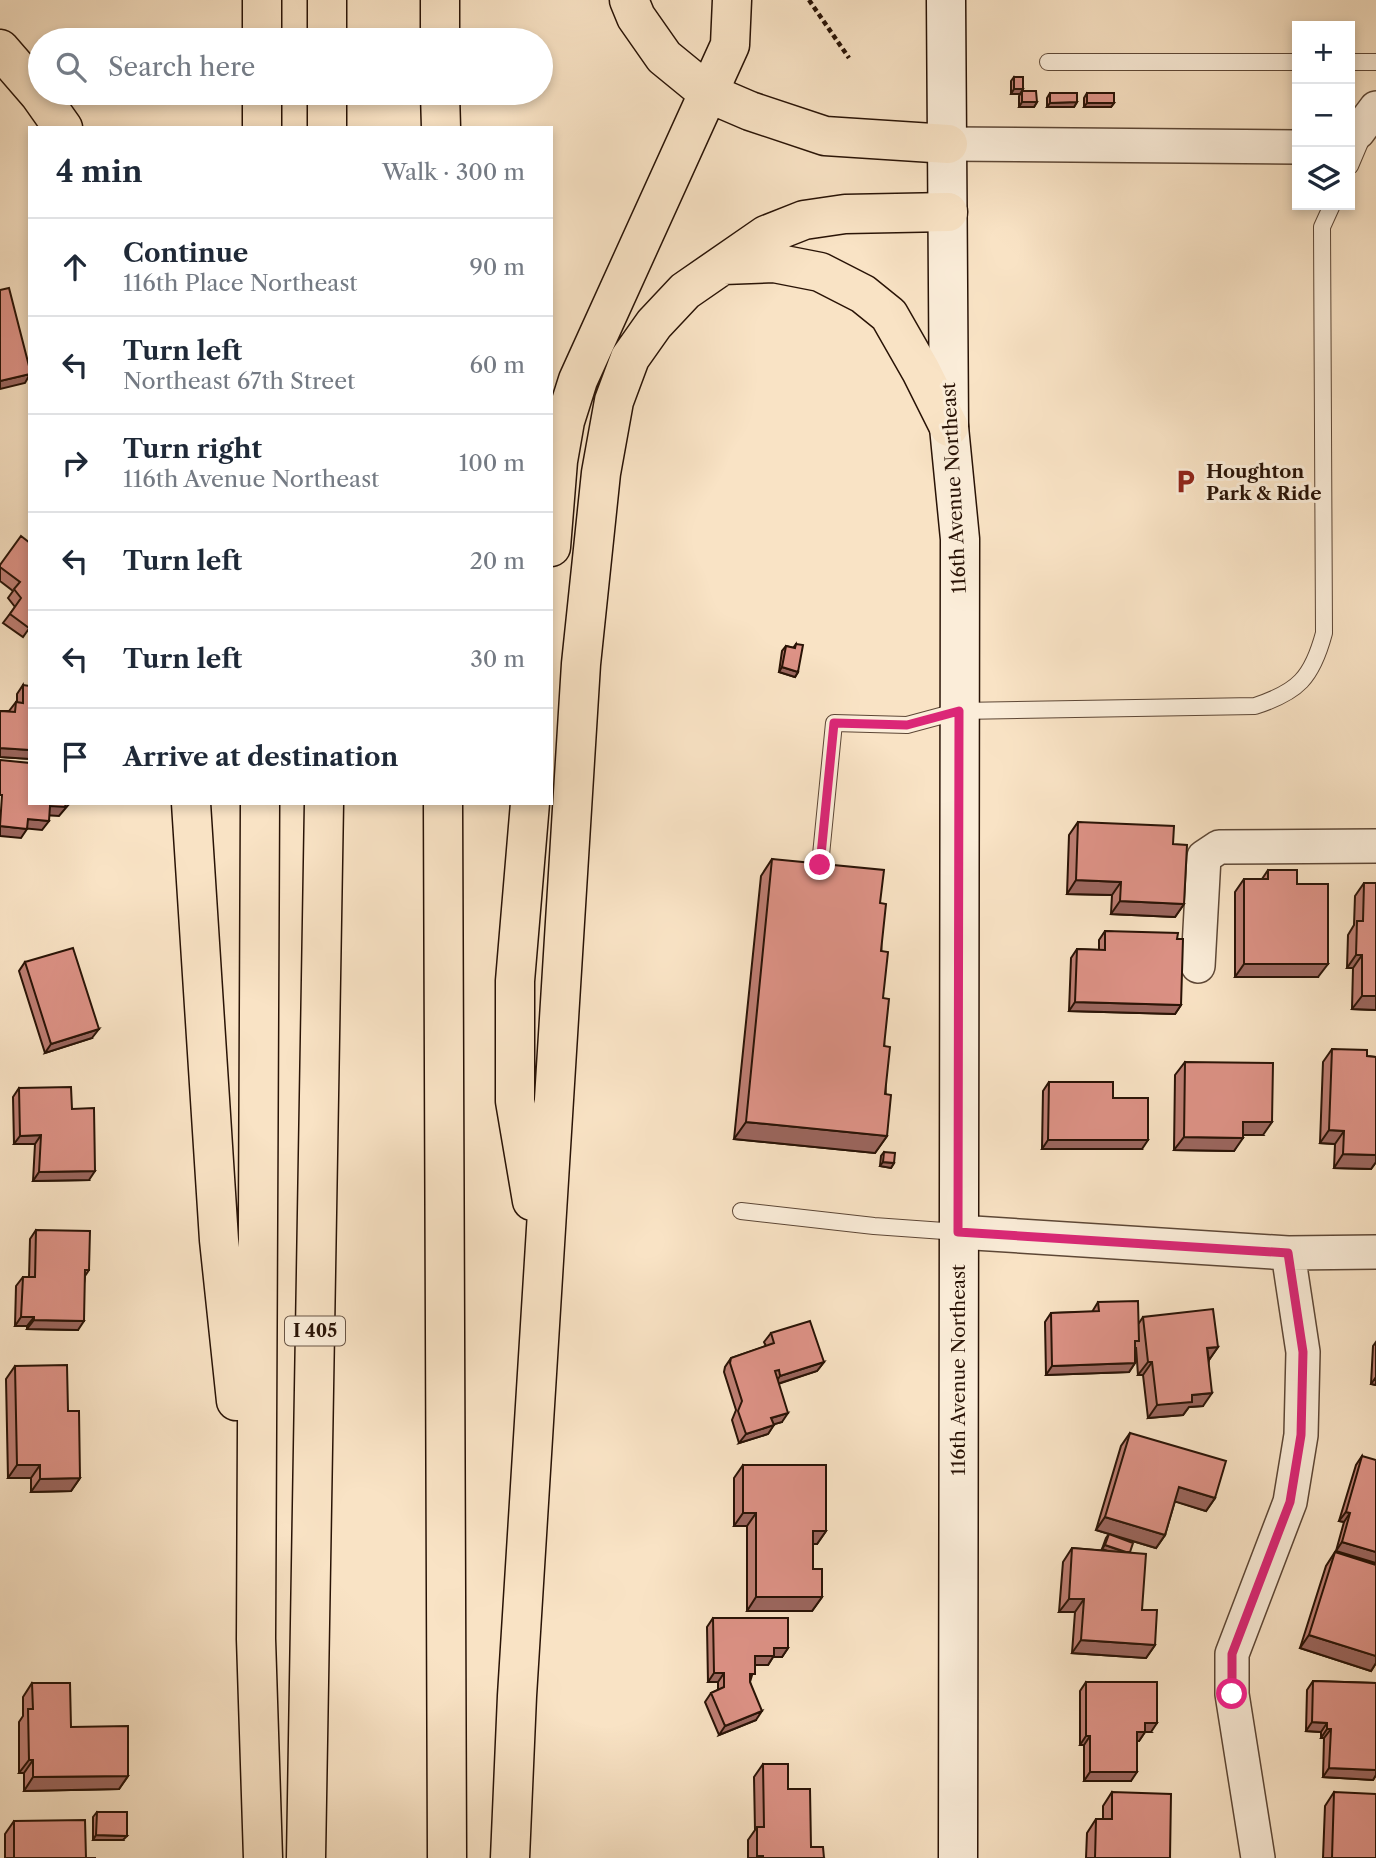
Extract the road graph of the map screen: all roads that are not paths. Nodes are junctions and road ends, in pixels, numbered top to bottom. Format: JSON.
{"nodes":[{"id":1,"x":262,"y":0,"type":"edge"},
{"id":2,"x":327,"y":0,"type":"edge"},
{"id":3,"x":440,"y":0,"type":"edge"},
{"id":4,"x":629,"y":0,"type":"edge"},
{"id":5,"x":732,"y":0,"type":"edge"},
{"id":6,"x":946,"y":0,"type":"edge"},
{"id":7,"x":262,"y":28,"type":"edge"},
{"id":8,"x":327,"y":28,"type":"edge"},
{"id":9,"x":440,"y":28,"type":"edge"},
{"id":10,"x":0,"y":49,"type":"edge"},
{"id":11,"x":1048,"y":62,"type":"dead end"},
{"id":12,"x":1292,"y":62,"type":"edge"},
{"id":13,"x":1355,"y":62,"type":"edge"},
{"id":14,"x":1376,"y":62,"type":"edge"},
{"id":15,"x":28,"y":81,"type":"edge"},
{"id":16,"x":708,"y":93,"type":"junction"},
{"id":17,"x":46,"y":105,"type":"edge"},
{"id":18,"x":262,"y":105,"type":"edge"},
{"id":19,"x":327,"y":105,"type":"edge"},
{"id":20,"x":440,"y":105,"type":"edge"},
{"id":21,"x":1366,"y":120,"type":"edge"},
{"id":22,"x":61,"y":126,"type":"edge"},
{"id":23,"x":262,"y":126,"type":"edge"},
{"id":24,"x":327,"y":126,"type":"edge"},
{"id":25,"x":441,"y":126,"type":"edge"},
{"id":26,"x":948,"y":144,"type":"junction"},
{"id":27,"x":1292,"y":147,"type":"edge"},
{"id":28,"x":1355,"y":152,"type":"edge"},
{"id":29,"x":1330,"y":210,"type":"edge"},
{"id":30,"x":948,"y":212,"type":"junction"},
{"id":31,"x":723,"y":265,"type":"junction"},
{"id":32,"x":949,"y":427,"type":"junction"},
{"id":33,"x":553,"y":522,"type":"edge"},
{"id":34,"x":959,"y":711,"type":"junction"},
{"id":35,"x":191,"y":805,"type":"edge"},
{"id":36,"x":260,"y":805,"type":"edge"},
{"id":37,"x":324,"y":805,"type":"edge"},
{"id":38,"x":443,"y":805,"type":"edge"},
{"id":39,"x":530,"y":805,"type":"edge"},
{"id":40,"x":1376,"y":846,"type":"edge"},
{"id":41,"x":820,"y":865,"type":"edge"},
{"id":42,"x":1198,"y":966,"type":"dead end"},
{"id":43,"x":741,"y":1211,"type":"dead end"},
{"id":44,"x":958,"y":1232,"type":"junction"},
{"id":45,"x":1376,"y":1252,"type":"edge"},
{"id":46,"x":1288,"y":1253,"type":"junction"},
{"id":47,"x":543,"y":1269,"type":"junction"},
{"id":48,"x":256,"y":1639,"type":"junction"},
{"id":49,"x":263,"y":1858,"type":"edge"},
{"id":50,"x":306,"y":1858,"type":"edge"},
{"id":51,"x":447,"y":1858,"type":"edge"},
{"id":52,"x":510,"y":1858,"type":"edge"},
{"id":53,"x":958,"y":1858,"type":"edge"},
{"id":54,"x":1258,"y":1858,"type":"edge"}],
"edges":[{"from":1,"to":7,"type":"highway"},
{"from":2,"to":8,"type":"highway"},
{"from":3,"to":9,"type":"highway"},
{"from":4,"to":16,"type":"highway"},
{"from":5,"to":16,"type":"highway"},
{"from":6,"to":26,"type":"street","name":"116th Avenue Northeast"},
{"from":10,"to":15,"type":"highway"},
{"from":11,"to":12,"type":"lane"},
{"from":13,"to":14,"type":"lane"},
{"from":16,"to":26,"type":"highway"},
{"from":16,"to":33,"type":"highway"},
{"from":17,"to":22,"type":"highway"},
{"from":18,"to":23,"type":"highway"},
{"from":19,"to":24,"type":"highway"},
{"from":20,"to":25,"type":"highway"},
{"from":21,"to":28,"type":"lane"},
{"from":26,"to":27,"type":"street"},
{"from":26,"to":30,"type":"street","name":"116th Avenue Northeast"},
{"from":29,"to":34,"type":"lane"},
{"from":30,"to":31,"type":"highway"},
{"from":30,"to":32,"type":"street","name":"116th Avenue Northeast"},
{"from":31,"to":32,"type":"highway"},
{"from":31,"to":47,"type":"highway"},
{"from":32,"to":34,"type":"street","name":"116th Avenue Northeast"},
{"from":34,"to":41,"type":"lane"},
{"from":34,"to":44,"type":"street","name":"116th Avenue Northeast"},
{"from":35,"to":48,"type":"highway"},
{"from":36,"to":48,"type":"highway"},
{"from":37,"to":50,"type":"highway","number":"I 405"},
{"from":38,"to":51,"type":"highway"},
{"from":39,"to":47,"type":"highway"},
{"from":40,"to":42,"type":"street"},
{"from":43,"to":44,"type":"lane"},
{"from":44,"to":46,"type":"street"},
{"from":44,"to":53,"type":"street","name":"116th Avenue Northeast"},
{"from":45,"to":46,"type":"street"},
{"from":46,"to":54,"type":"street"},
{"from":47,"to":52,"type":"highway"},
{"from":48,"to":49,"type":"highway"}]}
